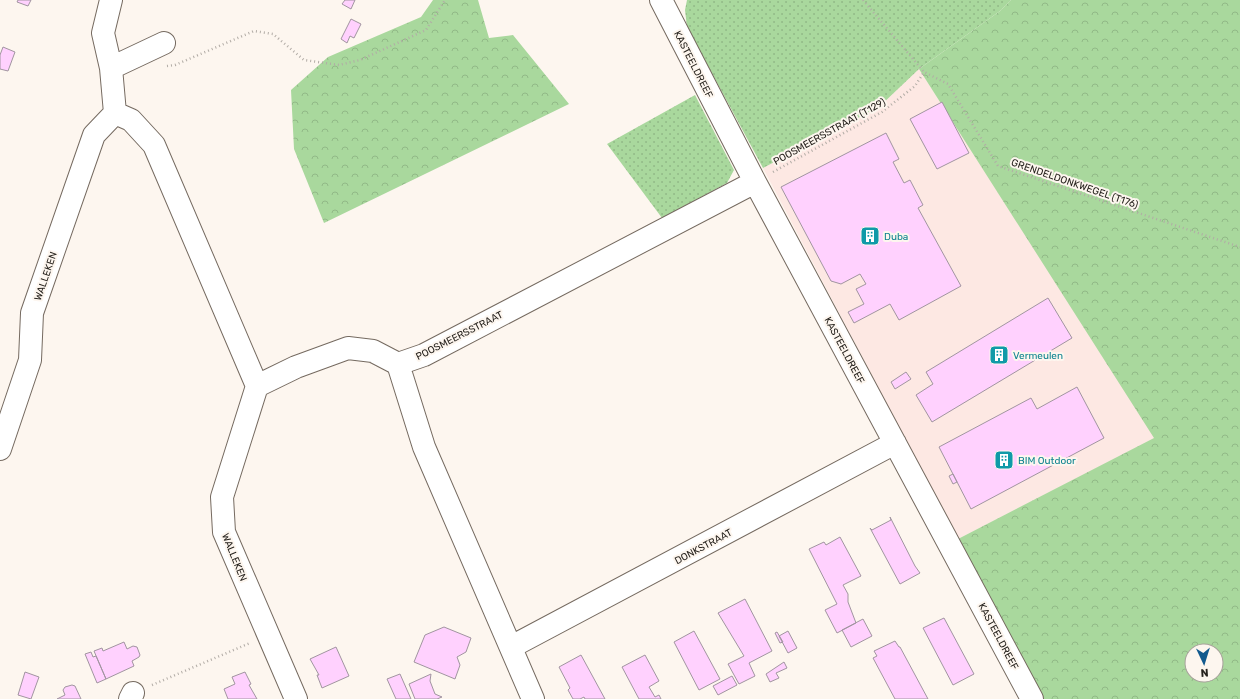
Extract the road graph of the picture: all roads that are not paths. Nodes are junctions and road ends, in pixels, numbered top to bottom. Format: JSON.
{"nodes":[{"id":1,"x":111,"y":0,"type":"edge"},
{"id":2,"x":661,"y":0,"type":"edge"},
{"id":3,"x":156,"y":47,"type":"road end"},
{"id":4,"x":111,"y":68,"type":"junction"},
{"id":5,"x":115,"y":112,"type":"junction"},
{"id":6,"x":754,"y":182,"type":"junction"},
{"id":7,"x":398,"y":364,"type":"junction"},
{"id":8,"x":257,"y":386,"type":"junction"},
{"id":9,"x":895,"y":443,"type":"junction"},
{"id":10,"x":0,"y":449,"type":"edge"},
{"id":11,"x":511,"y":647,"type":"junction"},
{"id":12,"x":1028,"y":698,"type":"edge"},
{"id":13,"x":296,"y":699,"type":"edge"},
{"id":14,"x":533,"y":699,"type":"edge"}],
"edges":[{"from":1,"to":4,"type":"street"},
{"from":2,"to":6,"type":"street","name":"KASTEELDREEF"},
{"from":3,"to":4,"type":"street"},
{"from":4,"to":5,"type":"street"},
{"from":5,"to":8,"type":"street"},
{"from":5,"to":10,"type":"street","name":"WALLEKEN"},
{"from":6,"to":7,"type":"street","name":"POOSMEERSSTRAAT"},
{"from":6,"to":9,"type":"street","name":"KASTEELDREEF"},
{"from":7,"to":8,"type":"street"},
{"from":7,"to":11,"type":"street"},
{"from":8,"to":13,"type":"street","name":"WALLEKEN"},
{"from":9,"to":11,"type":"street","name":"DONKSTRAAT"},
{"from":9,"to":12,"type":"street","name":"KASTEELDREEF"},
{"from":11,"to":14,"type":"street"}]}
